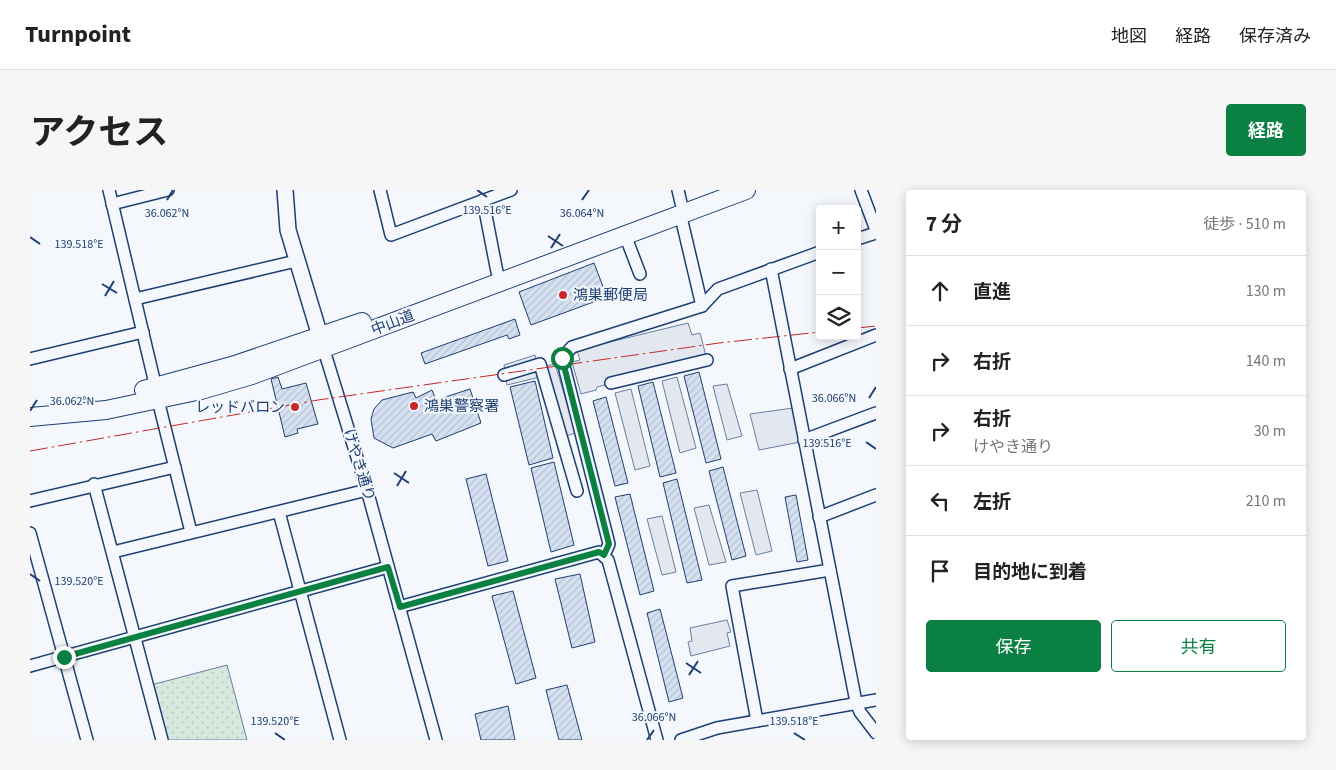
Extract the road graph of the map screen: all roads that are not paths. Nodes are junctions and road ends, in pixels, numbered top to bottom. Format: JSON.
{"nodes":[{"id":1,"x":109,"y":190,"type":"edge"},
{"id":2,"x":168,"y":190,"type":"edge"},
{"id":3,"x":285,"y":190,"type":"edge"},
{"id":4,"x":380,"y":190,"type":"edge"},
{"id":5,"x":511,"y":190,"type":"edge"},
{"id":6,"x":715,"y":190,"type":"edge"},
{"id":7,"x":746,"y":190,"type":"edge"},
{"id":8,"x":861,"y":190,"type":"edge"},
{"id":9,"x":483,"y":200,"type":"junction"},
{"id":10,"x":680,"y":202,"type":"edge"},
{"id":11,"x":112,"y":204,"type":"junction"},
{"id":12,"x":876,"y":231,"type":"edge"},
{"id":13,"x":625,"y":234,"type":"junction"},
{"id":14,"x":861,"y":237,"type":"edge"},
{"id":15,"x":816,"y":253,"type":"edge"},
{"id":16,"x":296,"y":261,"type":"junction"},
{"id":17,"x":771,"y":269,"type":"junction"},
{"id":18,"x":497,"y":272,"type":"junction"},
{"id":19,"x":640,"y":274,"type":"dead end"},
{"id":20,"x":135,"y":299,"type":"junction"},
{"id":21,"x":702,"y":306,"type":"junction"},
{"id":22,"x":143,"y":332,"type":"junction"},
{"id":23,"x":876,"y":335,"type":"edge"},
{"id":24,"x":322,"y":344,"type":"junction"},
{"id":25,"x":30,"y":359,"type":"edge"},
{"id":26,"x":707,"y":360,"type":"dead end"},
{"id":27,"x":790,"y":369,"type":"junction"},
{"id":28,"x":504,"y":375,"type":"dead end"},
{"id":29,"x":611,"y":383,"type":"dead end"},
{"id":30,"x":157,"y":394,"type":"junction"},
{"id":31,"x":30,"y":407,"type":"edge"},
{"id":32,"x":876,"y":413,"type":"edge"},
{"id":33,"x":30,"y":417,"type":"edge"},
{"id":34,"x":804,"y":440,"type":"junction"},
{"id":35,"x":584,"y":447,"type":"junction"},
{"id":36,"x":566,"y":451,"type":"junction"},
{"id":37,"x":175,"y":467,"type":"junction"},
{"id":38,"x":94,"y":484,"type":"junction"},
{"id":39,"x":366,"y":490,"type":"junction"},
{"id":40,"x":577,"y":492,"type":"dead end"},
{"id":41,"x":876,"y":495,"type":"edge"},
{"id":42,"x":30,"y":501,"type":"edge"},
{"id":43,"x":279,"y":512,"type":"junction"},
{"id":44,"x":818,"y":516,"type":"junction"},
{"id":45,"x":191,"y":532,"type":"junction"},
{"id":46,"x":30,"y":533,"type":"edge"},
{"id":47,"x":113,"y":552,"type":"junction"},
{"id":48,"x":604,"y":555,"type":"junction"},
{"id":49,"x":388,"y":567,"type":"junction"},
{"id":50,"x":830,"y":570,"type":"junction"},
{"id":51,"x":300,"y":592,"type":"junction"},
{"id":52,"x":400,"y":607,"type":"junction"},
{"id":53,"x":136,"y":637,"type":"junction"},
{"id":54,"x":64,"y":657,"type":"junction"},
{"id":55,"x":30,"y":666,"type":"edge"},
{"id":56,"x":876,"y":700,"type":"edge"},
{"id":57,"x":856,"y":702,"type":"junction"},
{"id":58,"x":757,"y":721,"type":"junction"},
{"id":59,"x":876,"y":734,"type":"edge"},
{"id":60,"x":697,"y":737,"type":"edge"},
{"id":61,"x":87,"y":740,"type":"edge"},
{"id":62,"x":162,"y":740,"type":"edge"},
{"id":63,"x":340,"y":740,"type":"edge"},
{"id":64,"x":436,"y":740,"type":"edge"},
{"id":65,"x":657,"y":740,"type":"edge"},
{"id":66,"x":681,"y":740,"type":"edge"}],
"edges":[{"from":1,"to":11,"type":"street"},
{"from":2,"to":11,"type":"street"},
{"from":3,"to":16,"type":"main road","name":"けやき通り"},
{"from":4,"to":9,"type":"street"},
{"from":5,"to":9,"type":"street"},
{"from":6,"to":10,"type":"highway","name":"中山道"},
{"from":7,"to":10,"type":"highway","name":"中山道"},
{"from":8,"to":12,"type":"street"},
{"from":9,"to":18,"type":"street"},
{"from":10,"to":13,"type":"highway","name":"中山道"},
{"from":10,"to":18,"type":"highway","name":"中山道"},
{"from":10,"to":21,"type":"street"},
{"from":11,"to":20,"type":"street"},
{"from":12,"to":14,"type":"street"},
{"from":13,"to":19,"type":"street"},
{"from":13,"to":24,"type":"highway","name":"中山道"},
{"from":15,"to":17,"type":"street"},
{"from":16,"to":20,"type":"street"},
{"from":16,"to":24,"type":"main road","name":"けやき通り"},
{"from":17,"to":21,"type":"street"},
{"from":17,"to":27,"type":"street"},
{"from":18,"to":24,"type":"highway","name":"中山道"},
{"from":20,"to":22,"type":"street"},
{"from":21,"to":35,"type":"street"},
{"from":22,"to":25,"type":"street"},
{"from":22,"to":30,"type":"street"},
{"from":23,"to":27,"type":"street"},
{"from":24,"to":30,"type":"highway","name":"中山道"},
{"from":24,"to":39,"type":"street","name":"けやき通り"},
{"from":26,"to":29,"type":"street"},
{"from":27,"to":34,"type":"street"},
{"from":28,"to":36,"type":"street"},
{"from":30,"to":31,"type":"highway","name":"中山道"},
{"from":30,"to":33,"type":"highway","name":"中山道"},
{"from":30,"to":37,"type":"street"},
{"from":32,"to":34,"type":"street"},
{"from":34,"to":44,"type":"street"},
{"from":35,"to":36,"type":"street"},
{"from":35,"to":48,"type":"street"},
{"from":36,"to":40,"type":"street"},
{"from":37,"to":38,"type":"street"},
{"from":37,"to":45,"type":"street"},
{"from":38,"to":42,"type":"street"},
{"from":38,"to":47,"type":"street"},
{"from":39,"to":43,"type":"street"},
{"from":39,"to":49,"type":"street","name":"けやき通り"},
{"from":41,"to":44,"type":"street"},
{"from":43,"to":45,"type":"street"},
{"from":43,"to":51,"type":"street"},
{"from":44,"to":50,"type":"street"},
{"from":45,"to":47,"type":"street"},
{"from":46,"to":54,"type":"street"},
{"from":47,"to":53,"type":"street"},
{"from":48,"to":52,"type":"street"},
{"from":48,"to":65,"type":"street"},
{"from":49,"to":51,"type":"street"},
{"from":49,"to":52,"type":"street","name":"けやき通り"},
{"from":50,"to":57,"type":"street"},
{"from":50,"to":58,"type":"street"},
{"from":51,"to":53,"type":"street"},
{"from":51,"to":63,"type":"street"},
{"from":52,"to":64,"type":"street","name":"けやき通り"},
{"from":53,"to":54,"type":"street"},
{"from":53,"to":62,"type":"street"},
{"from":54,"to":55,"type":"street"},
{"from":54,"to":61,"type":"street"},
{"from":56,"to":57,"type":"street"},
{"from":57,"to":58,"type":"street"},
{"from":57,"to":59,"type":"street"},
{"from":58,"to":60,"type":"street"},
{"from":60,"to":66,"type":"street"}]}
